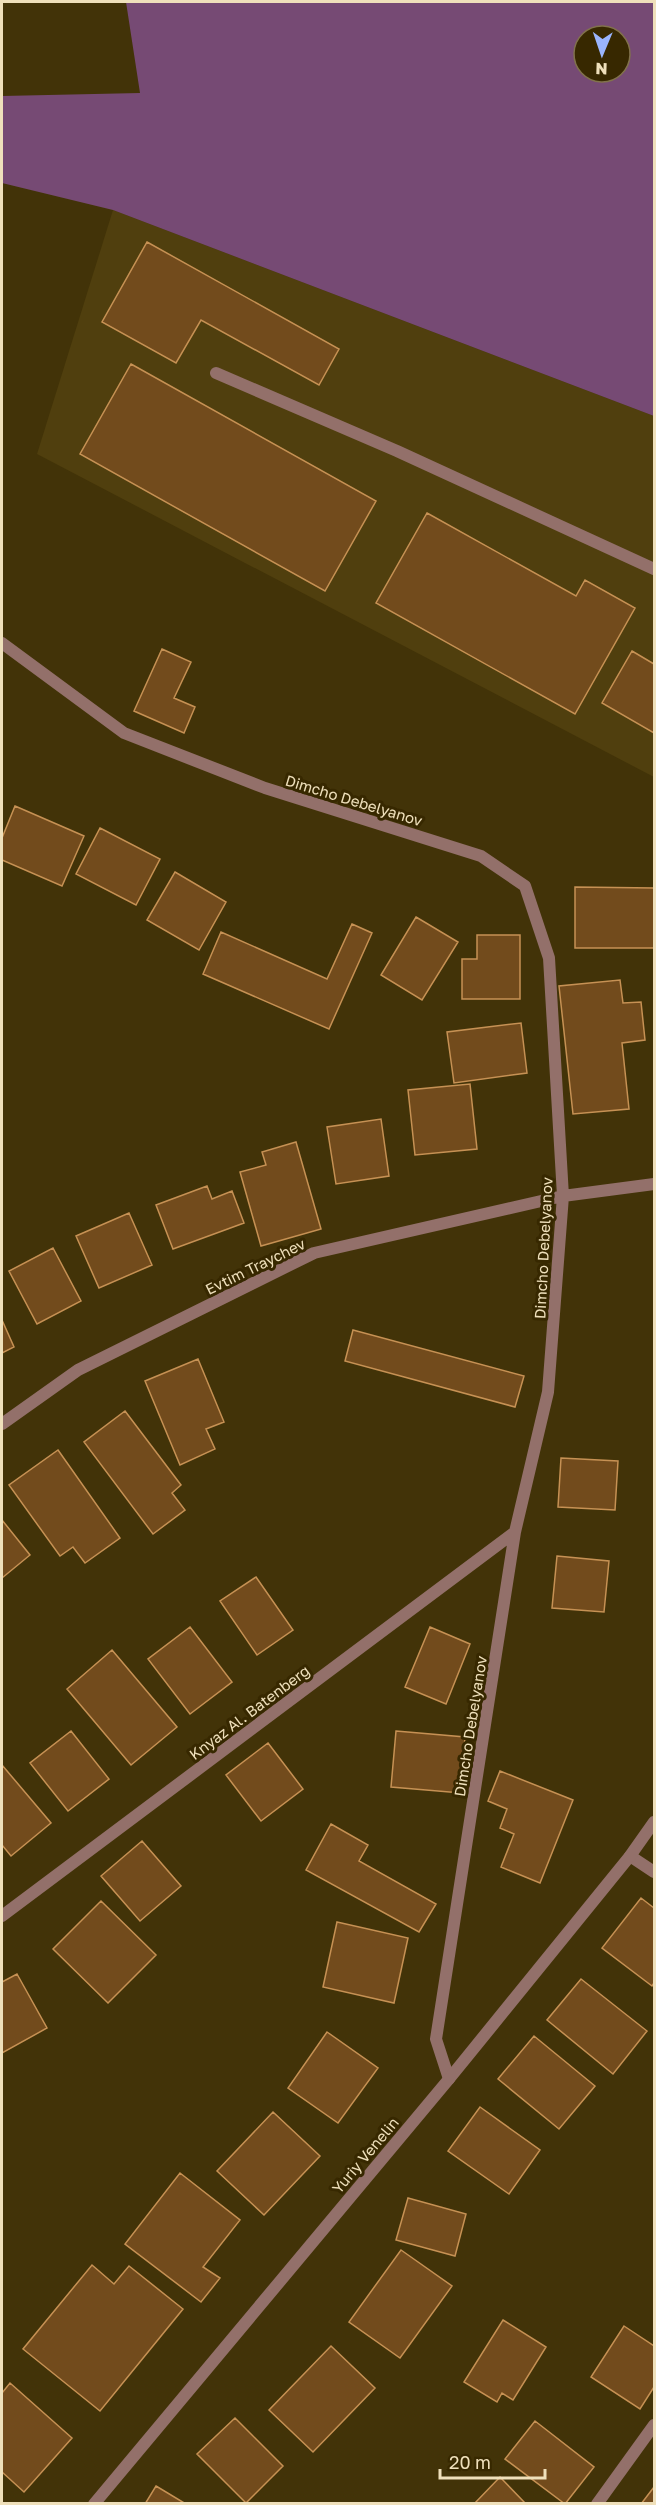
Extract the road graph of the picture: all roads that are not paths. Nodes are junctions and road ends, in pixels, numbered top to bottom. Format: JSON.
{"nodes":[{"id":1,"x":216,"y":373,"type":"dead end"},
{"id":2,"x":654,"y":569,"type":"edge"},
{"id":3,"x":2,"y":643,"type":"edge"},
{"id":4,"x":654,"y":1184,"type":"edge"},
{"id":5,"x":563,"y":1196,"type":"junction"},
{"id":6,"x":2,"y":1424,"type":"edge"},
{"id":7,"x":515,"y":1532,"type":"junction"},
{"id":8,"x":654,"y":1822,"type":"edge"},
{"id":9,"x":630,"y":1856,"type":"junction"},
{"id":10,"x":654,"y":1872,"type":"edge"},
{"id":11,"x":2,"y":1916,"type":"edge"},
{"id":12,"x":449,"y":2079,"type":"junction"},
{"id":13,"x":654,"y":2425,"type":"edge"},
{"id":14,"x":94,"y":2504,"type":"edge"},
{"id":15,"x":597,"y":2504,"type":"edge"}],
"edges":[{"from":1,"to":2,"type":"street"},
{"from":3,"to":5,"type":"street","name":"Dimcho Debelyanov"},
{"from":4,"to":5,"type":"street","name":"Evtim Traychev"},
{"from":5,"to":6,"type":"street","name":"Evtim Traychev"},
{"from":5,"to":7,"type":"street","name":"Dimcho Debelyanov"},
{"from":7,"to":11,"type":"street","name":"Knyaz Al. Batenberg"},
{"from":7,"to":12,"type":"street","name":"Dimcho Debelyanov"},
{"from":8,"to":9,"type":"street","name":"Yuriy Venelin"},
{"from":9,"to":10,"type":"street"},
{"from":9,"to":12,"type":"street","name":"Yuriy Venelin"},
{"from":12,"to":14,"type":"street","name":"Yuriy Venelin"},
{"from":13,"to":15,"type":"street"}]}
